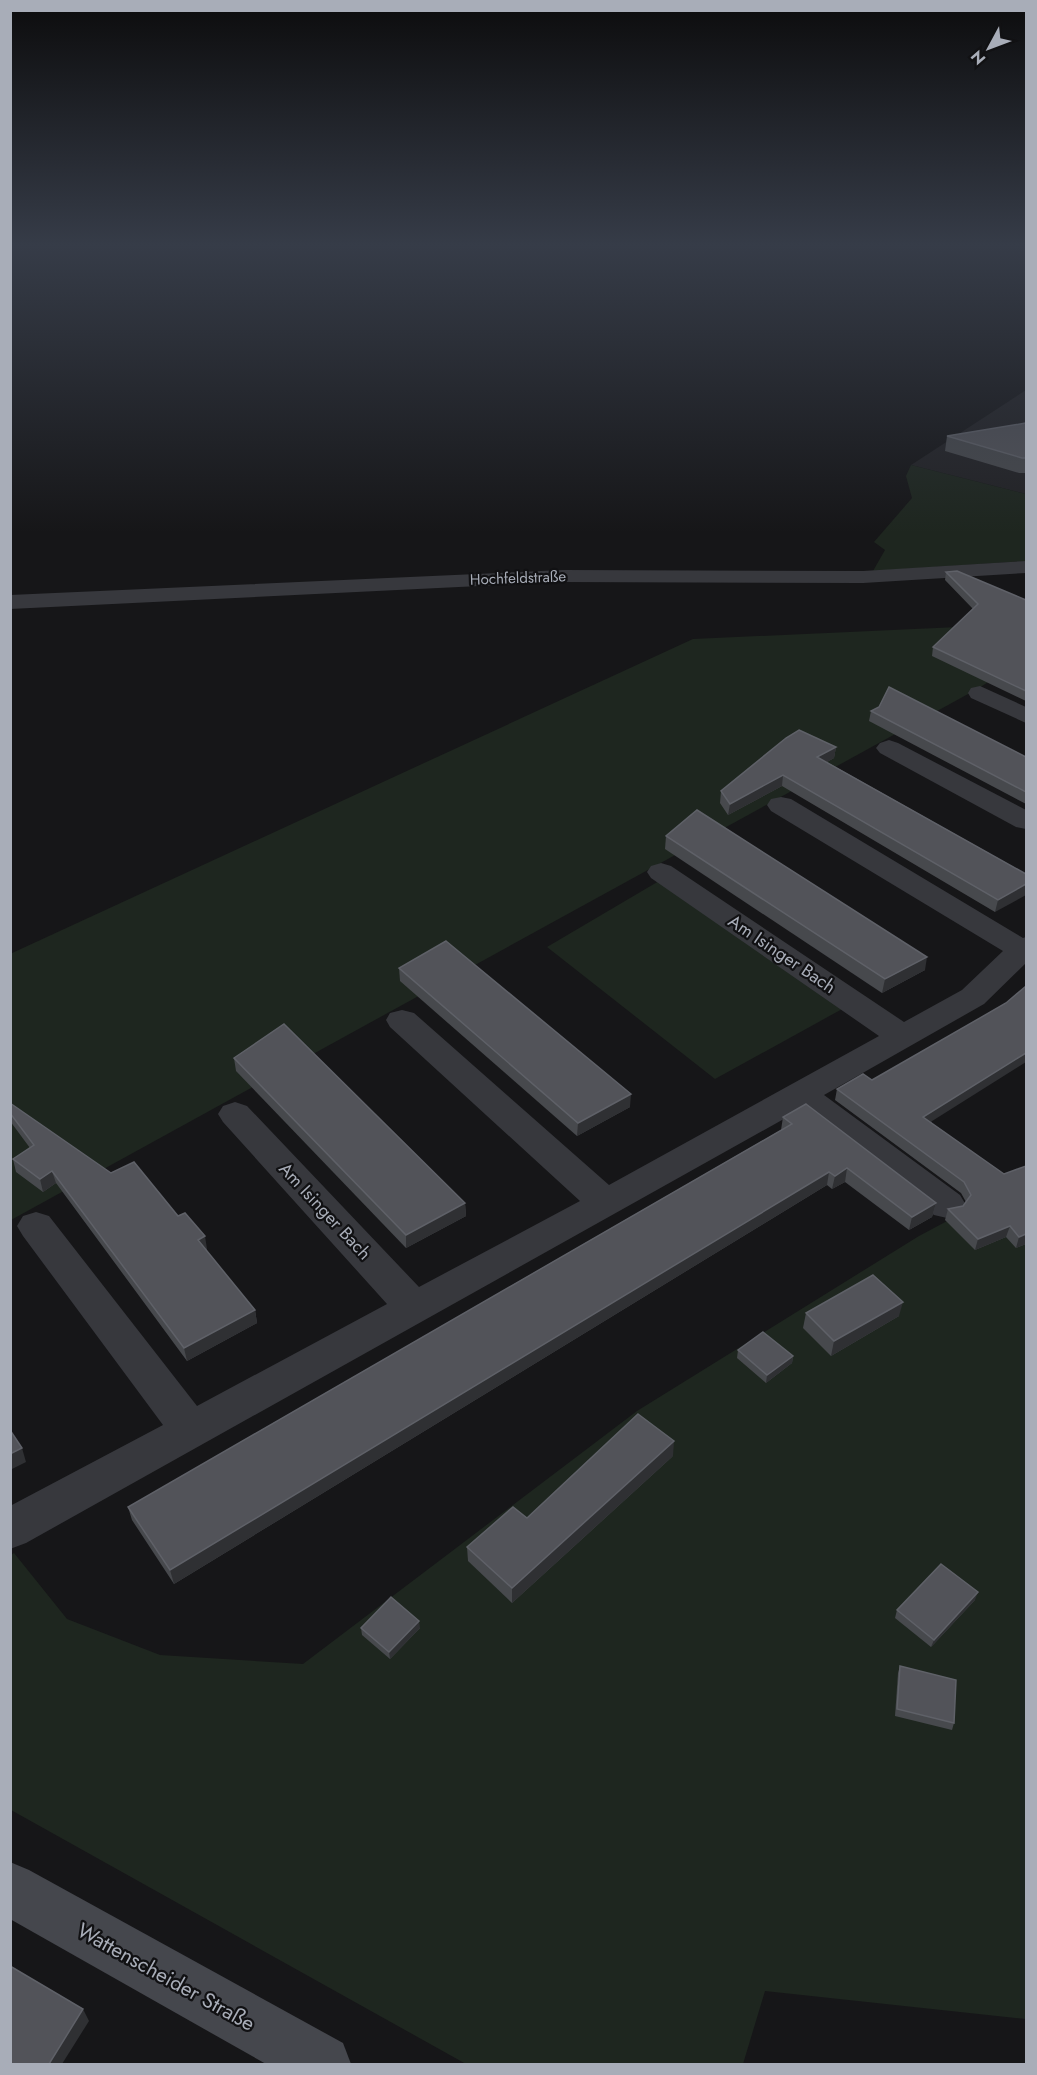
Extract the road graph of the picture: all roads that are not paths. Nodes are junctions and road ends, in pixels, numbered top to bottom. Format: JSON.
{"nodes":[{"id":1,"x":1026,"y":567,"type":"edge"},
{"id":2,"x":10,"y":602,"type":"edge"},
{"id":3,"x":980,"y":693,"type":"dead end"},
{"id":4,"x":1026,"y":716,"type":"edge"},
{"id":5,"x":889,"y":748,"type":"dead end"},
{"id":6,"x":781,"y":805,"type":"dead end"},
{"id":7,"x":1026,"y":821,"type":"edge"},
{"id":8,"x":662,"y":872,"type":"dead end"},
{"id":9,"x":1024,"y":948,"type":"edge"},
{"id":10,"x":402,"y":1020,"type":"dead end"},
{"id":11,"x":902,"y":1036,"type":"junction"},
{"id":12,"x":799,"y":1094,"type":"junction"},
{"id":13,"x":235,"y":1114,"type":"dead end"},
{"id":14,"x":606,"y":1203,"type":"junction"},
{"id":15,"x":947,"y":1204,"type":"dead end"},
{"id":16,"x":36,"y":1226,"type":"dead end"},
{"id":17,"x":416,"y":1308,"type":"junction"},
{"id":18,"x":191,"y":1430,"type":"junction"},
{"id":19,"x":10,"y":1529,"type":"edge"},
{"id":20,"x":10,"y":1888,"type":"edge"},
{"id":21,"x":322,"y":2064,"type":"edge"}],
"edges":[{"from":1,"to":2,"type":"street","name":"Hochfeldstraße"},
{"from":3,"to":4,"type":"street"},
{"from":5,"to":7,"type":"street"},
{"from":6,"to":9,"type":"street"},
{"from":8,"to":11,"type":"street","name":"Am Isinger Bach"},
{"from":9,"to":11,"type":"street"},
{"from":10,"to":14,"type":"street"},
{"from":11,"to":12,"type":"street"},
{"from":12,"to":14,"type":"street"},
{"from":12,"to":15,"type":"street"},
{"from":13,"to":17,"type":"street","name":"Am Isinger Bach"},
{"from":14,"to":17,"type":"street"},
{"from":16,"to":18,"type":"street"},
{"from":17,"to":18,"type":"street"},
{"from":18,"to":19,"type":"street"},
{"from":20,"to":21,"type":"main road","name":"Wattenscheider Straße"}]}
